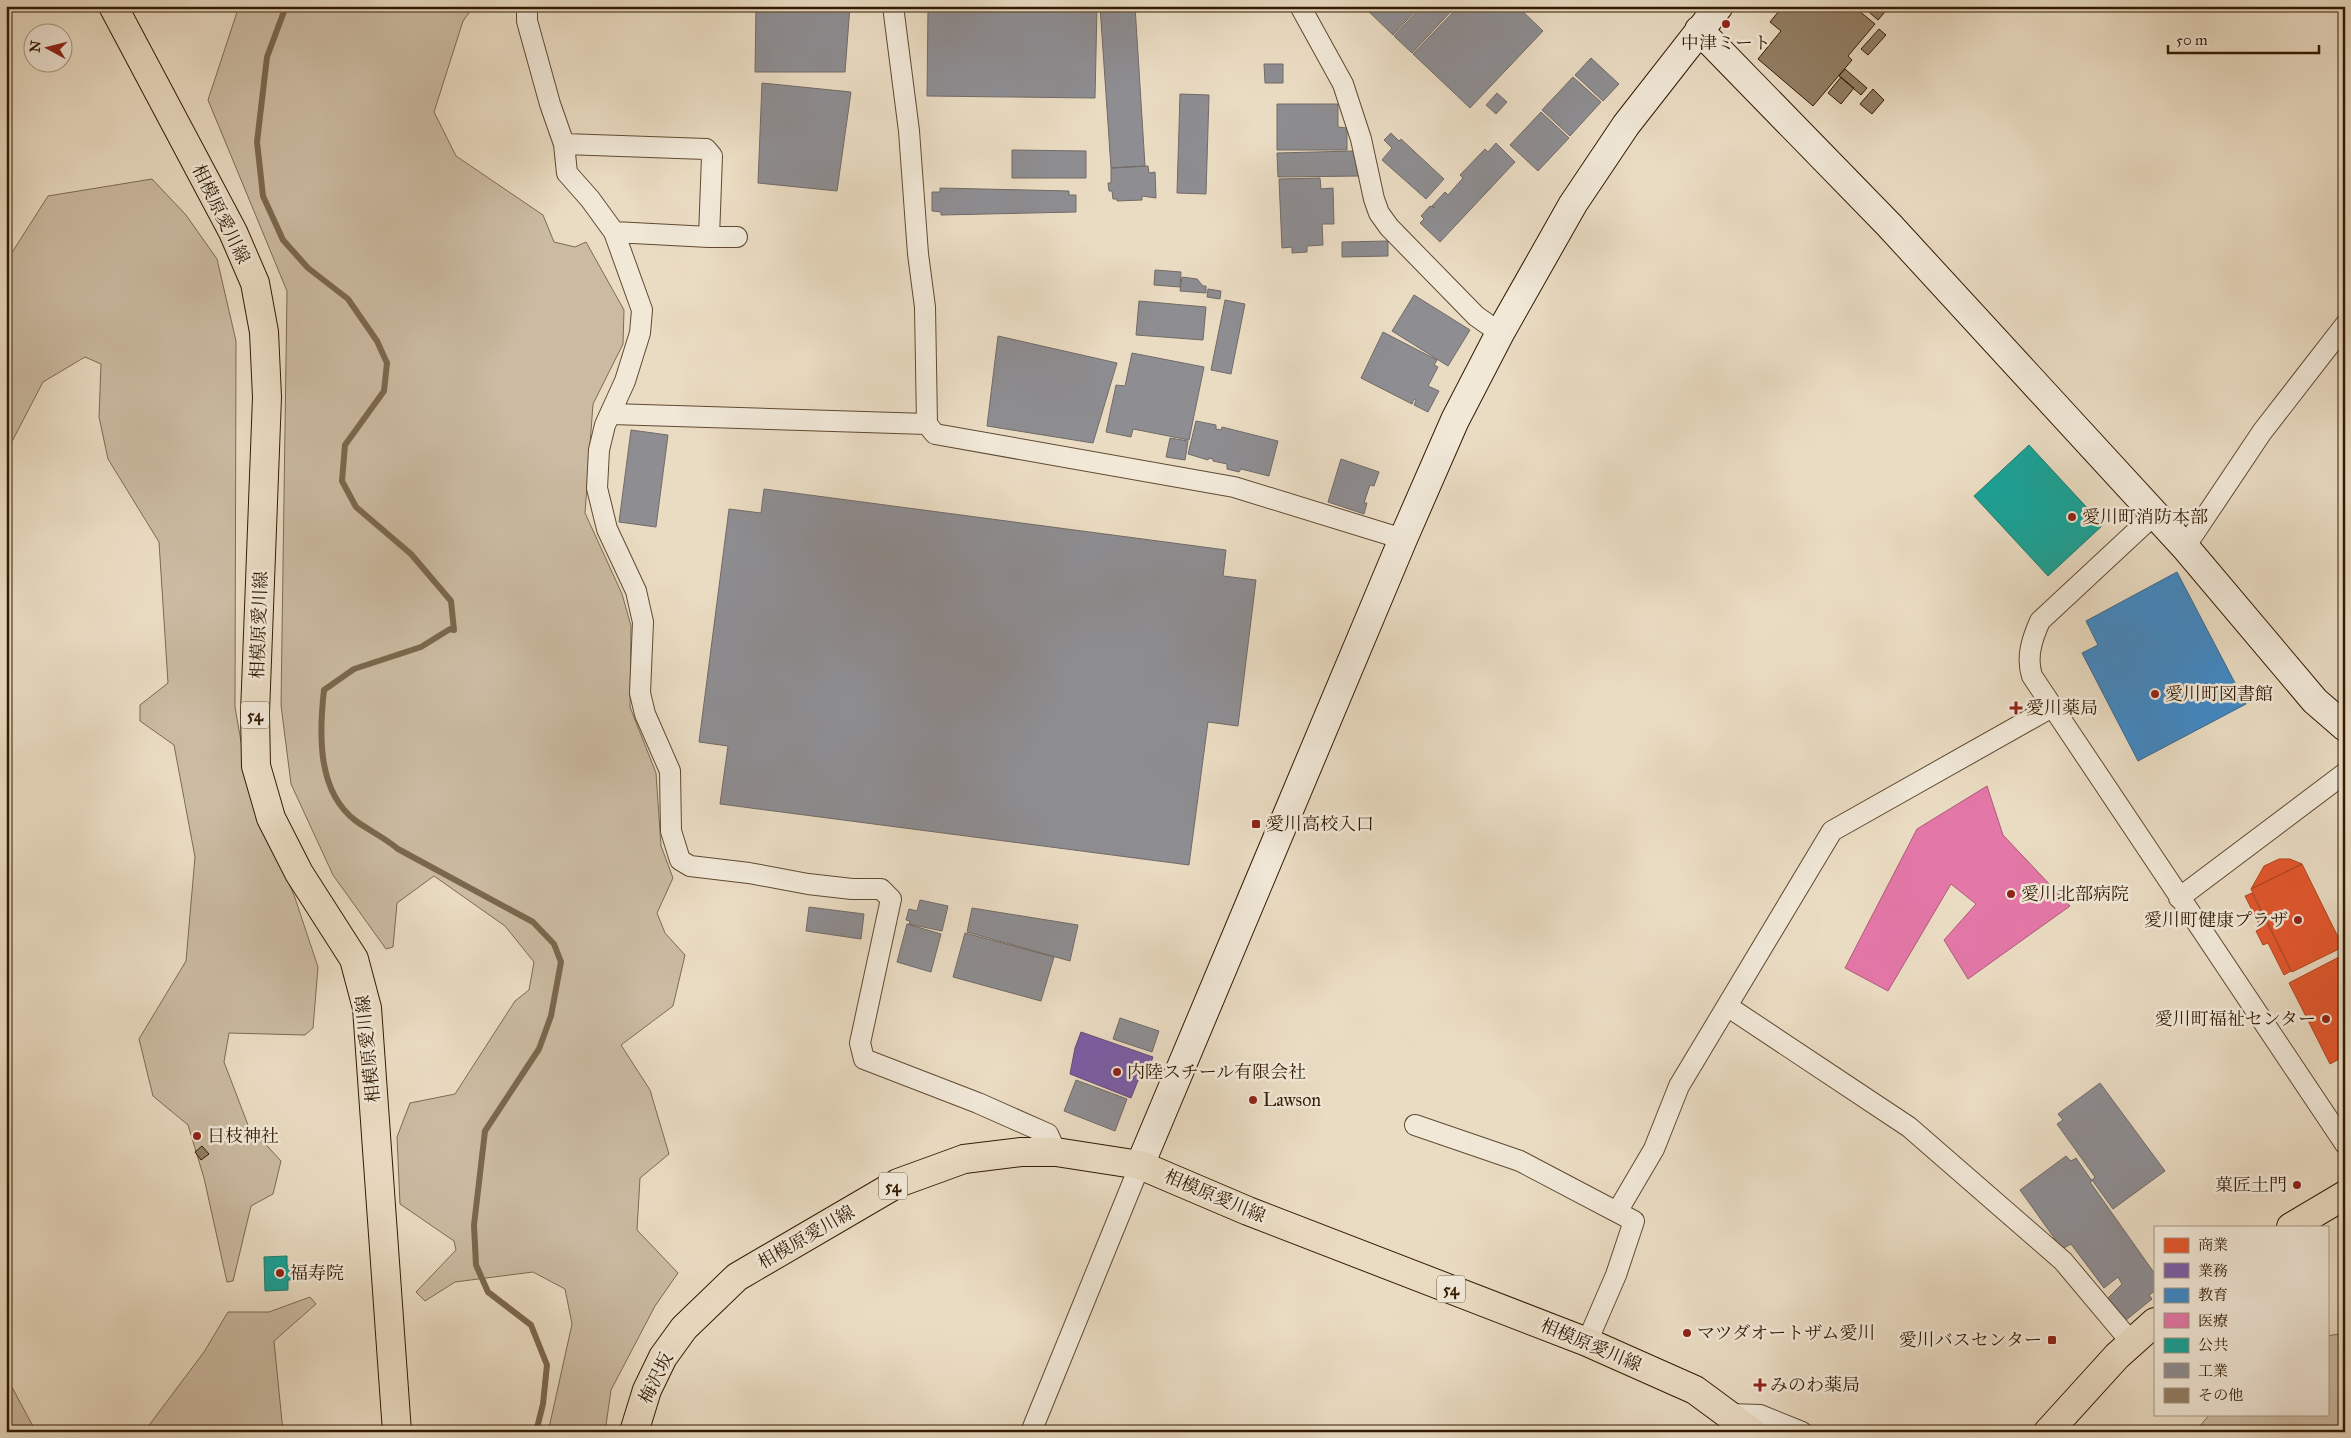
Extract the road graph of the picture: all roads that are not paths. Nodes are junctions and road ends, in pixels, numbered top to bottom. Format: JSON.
{"nodes":[{"id":1,"x":114,"y":6,"type":"edge"},
{"id":2,"x":527,"y":6,"type":"edge"},
{"id":3,"x":893,"y":6,"type":"edge"},
{"id":4,"x":1300,"y":6,"type":"edge"},
{"id":5,"x":1719,"y":6,"type":"edge"},
{"id":6,"x":1699,"y":30,"type":"junction"},
{"id":7,"x":564,"y":144,"type":"junction"},
{"id":8,"x":614,"y":232,"type":"junction"},
{"id":9,"x":709,"y":237,"type":"junction"},
{"id":10,"x":737,"y":237,"type":"dead end"},
{"id":11,"x":2345,"y":325,"type":"edge"},
{"id":12,"x":1500,"y":333,"type":"junction"},
{"id":13,"x":611,"y":414,"type":"junction"},
{"id":14,"x":927,"y":424,"type":"junction"},
{"id":15,"x":2154,"y":514,"type":"junction"},
{"id":16,"x":1402,"y":539,"type":"junction"},
{"id":17,"x":2185,"y":547,"type":"junction"},
{"id":18,"x":2052,"y":707,"type":"junction"},
{"id":19,"x":2345,"y":728,"type":"edge"},
{"id":20,"x":2345,"y":773,"type":"edge"},
{"id":21,"x":2179,"y":898,"type":"junction"},
{"id":22,"x":1727,"y":1006,"type":"junction"},
{"id":23,"x":1415,"y":1124,"type":"dead end"},
{"id":24,"x":2345,"y":1144,"type":"edge"},
{"id":25,"x":1056,"y":1152,"type":"junction"},
{"id":26,"x":1140,"y":1165,"type":"junction"},
{"id":27,"x":2345,"y":1195,"type":"edge"},
{"id":28,"x":1617,"y":1212,"type":"junction"},
{"id":29,"x":2293,"y":1226,"type":"edge"},
{"id":30,"x":2154,"y":1323,"type":"edge"},
{"id":31,"x":684,"y":1328,"type":"joint"},
{"id":32,"x":1587,"y":1342,"type":"junction"},
{"id":33,"x":2131,"y":1342,"type":"junction"},
{"id":34,"x":1730,"y":1414,"type":"junction"},
{"id":35,"x":397,"y":1432,"type":"edge"},
{"id":36,"x":634,"y":1432,"type":"edge"},
{"id":37,"x":1031,"y":1432,"type":"edge"},
{"id":38,"x":1752,"y":1432,"type":"edge"},
{"id":39,"x":1802,"y":1432,"type":"edge"},
{"id":40,"x":2048,"y":1432,"type":"edge"}],
"edges":[{"from":1,"to":35,"type":"main road","name":"相模原愛川線","number":"54"},
{"from":2,"to":7,"type":"street"},
{"from":3,"to":14,"type":"street"},
{"from":4,"to":12,"type":"street"},
{"from":5,"to":6,"type":"street"},
{"from":6,"to":12,"type":"street"},
{"from":6,"to":15,"type":"street"},
{"from":7,"to":8,"type":"street"},
{"from":7,"to":9,"type":"street"},
{"from":8,"to":9,"type":"street"},
{"from":8,"to":13,"type":"street"},
{"from":9,"to":10,"type":"street"},
{"from":11,"to":17,"type":"street"},
{"from":12,"to":16,"type":"street"},
{"from":13,"to":14,"type":"street"},
{"from":13,"to":25,"type":"street"},
{"from":14,"to":16,"type":"street"},
{"from":15,"to":17,"type":"street"},
{"from":15,"to":18,"type":"street"},
{"from":16,"to":26,"type":"street"},
{"from":17,"to":19,"type":"street"},
{"from":18,"to":21,"type":"street"},
{"from":18,"to":22,"type":"street"},
{"from":20,"to":21,"type":"street"},
{"from":21,"to":24,"type":"street"},
{"from":22,"to":28,"type":"street"},
{"from":22,"to":33,"type":"street"},
{"from":23,"to":28,"type":"street"},
{"from":25,"to":26,"type":"main road","name":"相模原愛川線","number":"54"},
{"from":25,"to":31,"type":"main road","name":"相模原愛川線","number":"54"},
{"from":26,"to":32,"type":"main road","name":"相模原愛川線","number":"54"},
{"from":26,"to":37,"type":"street"},
{"from":27,"to":29,"type":"main road"},
{"from":28,"to":32,"type":"street"},
{"from":30,"to":33,"type":"main road"},
{"from":31,"to":36,"type":"main road","name":"梅沢坂","number":"54"},
{"from":32,"to":34,"type":"main road","name":"相模原愛川線","number":"54"},
{"from":33,"to":40,"type":"main road"},
{"from":34,"to":38,"type":"main road","name":"相模原愛川線","number":"54"},
{"from":34,"to":39,"type":"street"}]}
